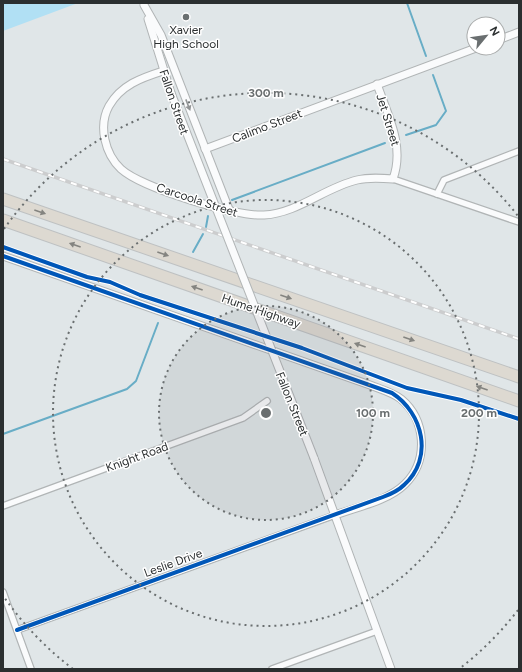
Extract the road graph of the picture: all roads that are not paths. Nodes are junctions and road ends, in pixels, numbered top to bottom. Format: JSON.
{"nodes":[{"id":1,"x":144,"y":4,"type":"edge"},
{"id":2,"x":519,"y":32,"type":"edge"},
{"id":3,"x":506,"y":37,"type":"edge"},
{"id":4,"x":466,"y":52,"type":"edge"},
{"id":5,"x":163,"y":71,"type":"junction"},
{"id":6,"x":377,"y":84,"type":"junction"},
{"id":7,"x":205,"y":149,"type":"junction"},
{"id":8,"x":519,"y":151,"type":"edge"},
{"id":9,"x":393,"y":179,"type":"junction"},
{"id":10,"x":437,"y":194,"type":"junction"},
{"id":11,"x":3,"y":199,"type":"edge"},
{"id":12,"x":230,"y":212,"type":"junction"},
{"id":13,"x":3,"y":220,"type":"edge"},
{"id":14,"x":519,"y":222,"type":"edge"},
{"id":15,"x":3,"y":256,"type":"edge"},
{"id":16,"x":519,"y":377,"type":"edge"},
{"id":17,"x":267,"y":401,"type":"dead end"},
{"id":18,"x":519,"y":401,"type":"edge"},
{"id":19,"x":3,"y":506,"type":"edge"},
{"id":20,"x":335,"y":515,"type":"junction"},
{"id":21,"x":3,"y":592,"type":"edge"},
{"id":22,"x":17,"y":630,"type":"junction"},
{"id":23,"x":377,"y":631,"type":"junction"},
{"id":24,"x":31,"y":669,"type":"edge"},
{"id":25,"x":272,"y":669,"type":"edge"},
{"id":26,"x":391,"y":669,"type":"edge"}],
"edges":[{"from":1,"to":5,"type":"street","name":"Fallon Street"},
{"from":1,"to":7,"type":"street","one_way":true},
{"from":2,"to":3,"type":"street"},
{"from":4,"to":6,"type":"street","name":"Calimo Street"},
{"from":5,"to":12,"type":"street","name":"Carcoola Street"},
{"from":5,"to":20,"type":"street","name":"Fallon Street","bridge":true},
{"from":6,"to":7,"type":"street","name":"Calimo Street"},
{"from":6,"to":9,"type":"street","name":"Jet Street"},
{"from":7,"to":12,"type":"street"},
{"from":8,"to":10,"type":"street"},
{"from":9,"to":10,"type":"street","name":"Carcoola Street"},
{"from":9,"to":12,"type":"street","name":"Carcoola Street"},
{"from":10,"to":14,"type":"street","name":"Carcoola Street"},
{"from":11,"to":16,"type":"highway","name":"Hume Highway","one_way":true},
{"from":18,"to":13,"type":"highway","name":"Hume Highway","one_way":true},
{"from":15,"to":20,"type":"street"},
{"from":17,"to":19,"type":"street","name":"Knight Road"},
{"from":20,"to":22,"type":"street","name":"Leslie Drive"},
{"from":20,"to":23,"type":"street","name":"Fallon Street"},
{"from":21,"to":22,"type":"street"},
{"from":22,"to":24,"type":"street"},
{"from":23,"to":25,"type":"street"},
{"from":23,"to":26,"type":"street","name":"Fallon Street"}]}
